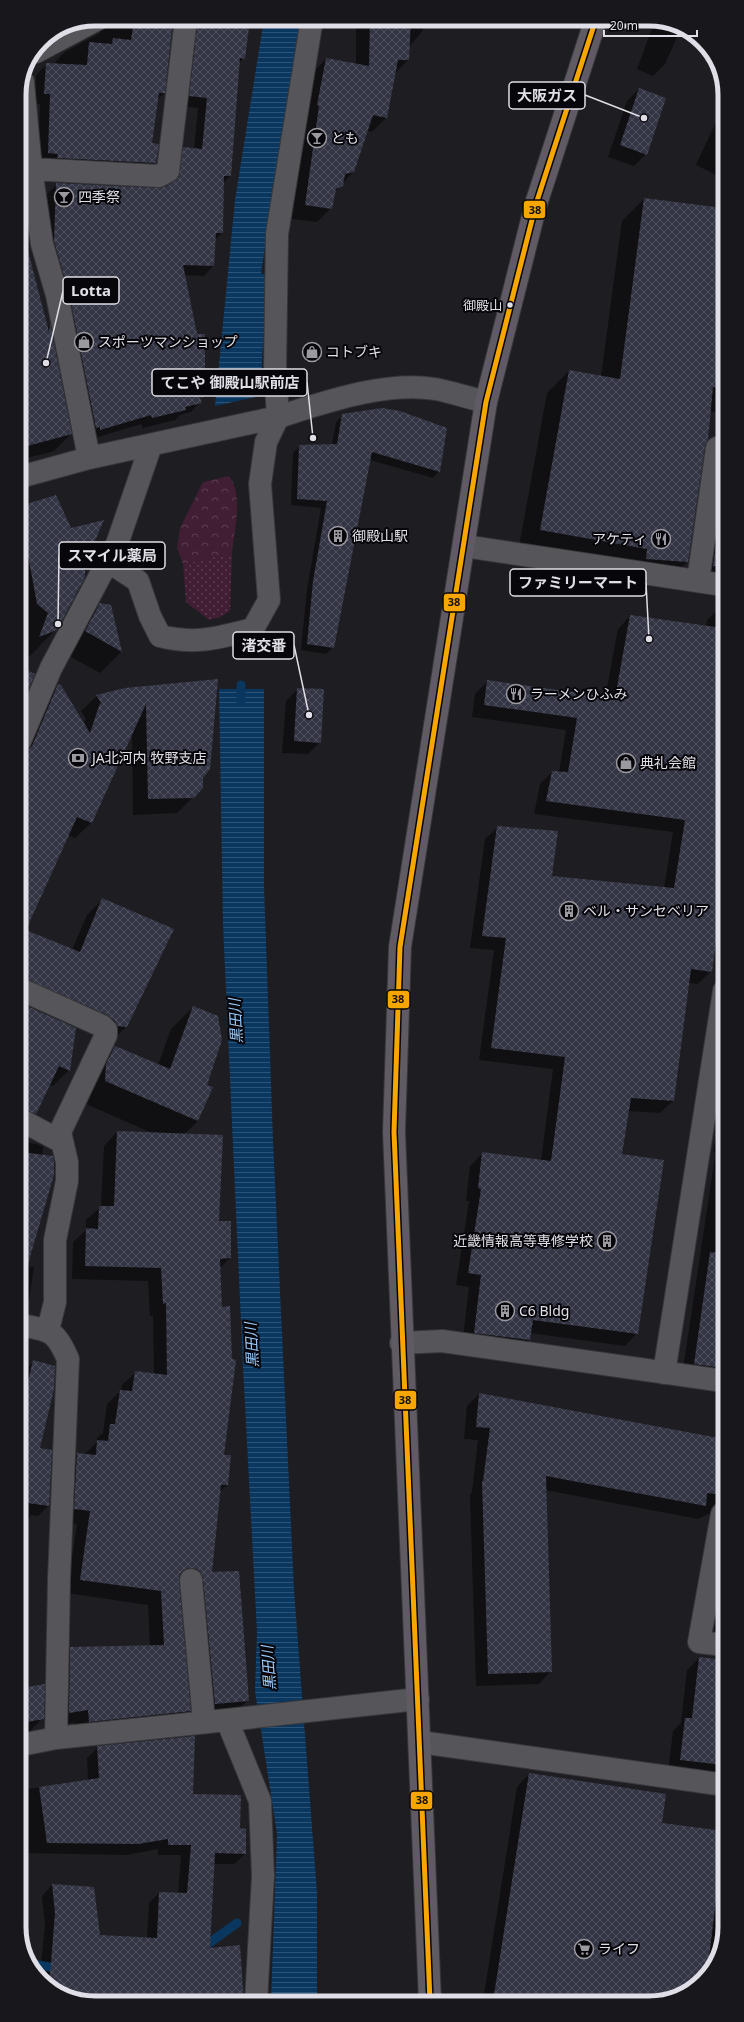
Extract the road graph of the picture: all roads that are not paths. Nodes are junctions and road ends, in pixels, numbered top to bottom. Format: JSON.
{"nodes":[{"id":1,"x":185,"y":26,"type":"edge"},
{"id":2,"x":311,"y":26,"type":"edge"},
{"id":3,"x":594,"y":26,"type":"edge"},
{"id":4,"x":83,"y":27,"type":"edge"},
{"id":5,"x":45,"y":47,"type":"edge"},
{"id":6,"x":26,"y":115,"type":"edge"},
{"id":7,"x":31,"y":169,"type":"junction"},
{"id":8,"x":486,"y":402,"type":"junction"},
{"id":9,"x":278,"y":417,"type":"junction"},
{"id":10,"x":151,"y":445,"type":"junction"},
{"id":11,"x":717,"y":448,"type":"dead end"},
{"id":12,"x":89,"y":458,"type":"junction"},
{"id":13,"x":26,"y":475,"type":"edge"},
{"id":14,"x":464,"y":546,"type":"junction"},
{"id":15,"x":109,"y":562,"type":"junction"},
{"id":16,"x":698,"y":581,"type":"junction"},
{"id":17,"x":718,"y":584,"type":"edge"},
{"id":18,"x":26,"y":727,"type":"edge"},
{"id":19,"x":26,"y":992,"type":"edge"},
{"id":20,"x":718,"y":1029,"type":"edge"},
{"id":21,"x":26,"y":1123,"type":"edge"},
{"id":22,"x":62,"y":1142,"type":"junction"},
{"id":23,"x":26,"y":1325,"type":"edge"},
{"id":24,"x":48,"y":1330,"type":"junction"},
{"id":25,"x":401,"y":1343,"type":"junction"},
{"id":26,"x":664,"y":1373,"type":"junction"},
{"id":27,"x":718,"y":1380,"type":"edge"},
{"id":28,"x":718,"y":1535,"type":"edge"},
{"id":29,"x":190,"y":1580,"type":"dead end"},
{"id":30,"x":718,"y":1644,"type":"edge"},
{"id":31,"x":418,"y":1698,"type":"junction"},
{"id":32,"x":227,"y":1720,"type":"junction"},
{"id":33,"x":204,"y":1721,"type":"junction"},
{"id":34,"x":56,"y":1738,"type":"junction"},
{"id":35,"x":420,"y":1742,"type":"junction"},
{"id":36,"x":26,"y":1744,"type":"edge"},
{"id":37,"x":718,"y":1784,"type":"edge"},
{"id":38,"x":256,"y":1996,"type":"edge"},
{"id":39,"x":430,"y":1996,"type":"edge"}],
"edges":[{"from":1,"to":7,"type":"street"},
{"from":2,"to":9,"type":"street"},
{"from":3,"to":8,"type":"main road"},
{"from":4,"to":5,"type":"street"},
{"from":6,"to":7,"type":"street"},
{"from":7,"to":12,"type":"street"},
{"from":8,"to":9,"type":"street"},
{"from":8,"to":14,"type":"main road"},
{"from":9,"to":10,"type":"street"},
{"from":9,"to":15,"type":"street"},
{"from":10,"to":12,"type":"street"},
{"from":10,"to":15,"type":"street"},
{"from":11,"to":16,"type":"street"},
{"from":12,"to":13,"type":"street"},
{"from":14,"to":16,"type":"street"},
{"from":14,"to":25,"type":"main road"},
{"from":15,"to":18,"type":"street"},
{"from":16,"to":17,"type":"street"},
{"from":19,"to":22,"type":"street"},
{"from":20,"to":26,"type":"street"},
{"from":21,"to":22,"type":"street"},
{"from":22,"to":24,"type":"street"},
{"from":23,"to":24,"type":"street"},
{"from":24,"to":34,"type":"street"},
{"from":25,"to":26,"type":"street"},
{"from":25,"to":31,"type":"main road"},
{"from":26,"to":27,"type":"street"},
{"from":28,"to":30,"type":"street"},
{"from":29,"to":33,"type":"street"},
{"from":31,"to":32,"type":"street"},
{"from":31,"to":35,"type":"main road"},
{"from":32,"to":33,"type":"street"},
{"from":32,"to":38,"type":"street"},
{"from":33,"to":34,"type":"street"},
{"from":34,"to":36,"type":"street"},
{"from":35,"to":37,"type":"street"},
{"from":35,"to":39,"type":"main road"}]}
